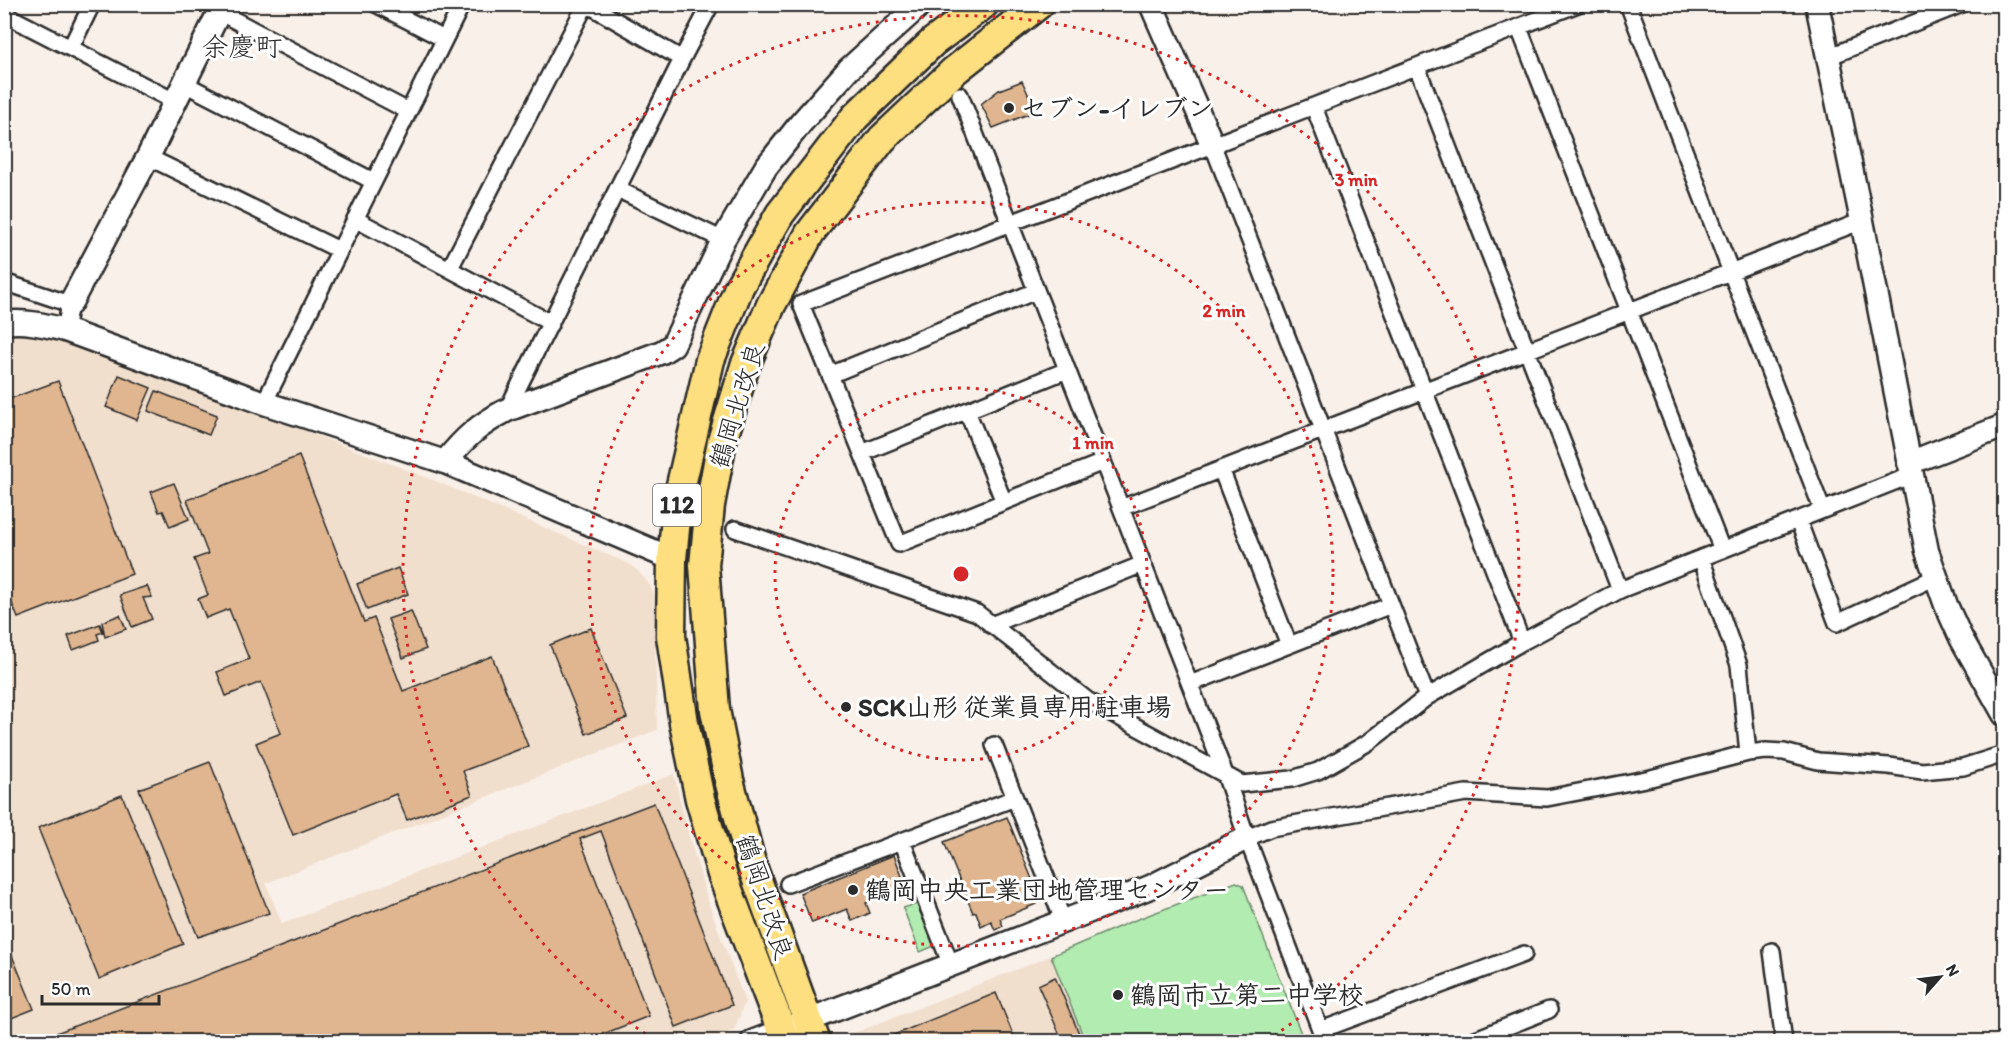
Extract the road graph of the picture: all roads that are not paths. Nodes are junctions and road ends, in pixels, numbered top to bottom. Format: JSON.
{"nodes":[{"id":1,"x":92,"y":4,"type":"edge"},
{"id":2,"x":376,"y":4,"type":"edge"},
{"id":3,"x":462,"y":4,"type":"edge"},
{"id":4,"x":587,"y":4,"type":"edge"},
{"id":5,"x":711,"y":4,"type":"edge"},
{"id":6,"x":921,"y":4,"type":"edge"},
{"id":7,"x":984,"y":4,"type":"edge"},
{"id":8,"x":1039,"y":4,"type":"edge"},
{"id":9,"x":1152,"y":4,"type":"edge"},
{"id":10,"x":1578,"y":4,"type":"edge"},
{"id":11,"x":1628,"y":4,"type":"edge"},
{"id":12,"x":1817,"y":4,"type":"edge"},
{"id":13,"x":1962,"y":4,"type":"edge"},
{"id":14,"x":221,"y":8,"type":"edge"},
{"id":15,"x":4,"y":14,"type":"edge"},
{"id":16,"x":1519,"y":28,"type":"junction"},
{"id":17,"x":444,"y":39,"type":"junction"},
{"id":18,"x":71,"y":47,"type":"junction"},
{"id":19,"x":1828,"y":57,"type":"junction"},
{"id":20,"x":682,"y":59,"type":"junction"},
{"id":21,"x":1417,"y":67,"type":"junction"},
{"id":22,"x":179,"y":92,"type":"junction"},
{"id":23,"x":960,"y":95,"type":"dead end"},
{"id":24,"x":1314,"y":107,"type":"junction"},
{"id":25,"x":408,"y":111,"type":"junction"},
{"id":26,"x":1213,"y":146,"type":"junction"},
{"id":27,"x":147,"y":157,"type":"junction"},
{"id":28,"x":373,"y":182,"type":"junction"},
{"id":29,"x":617,"y":189,"type":"junction"},
{"id":30,"x":355,"y":219,"type":"junction"},
{"id":31,"x":1862,"y":221,"type":"junction"},
{"id":32,"x":1010,"y":225,"type":"junction"},
{"id":33,"x":723,"y":240,"type":"junction"},
{"id":34,"x":339,"y":250,"type":"junction"},
{"id":35,"x":450,"y":268,"type":"junction"},
{"id":36,"x":1730,"y":272,"type":"junction"},
{"id":37,"x":4,"y":282,"type":"edge"},
{"id":38,"x":1036,"y":291,"type":"junction"},
{"id":39,"x":70,"y":304,"type":"junction"},
{"id":40,"x":1629,"y":311,"type":"junction"},
{"id":41,"x":4,"y":323,"type":"edge"},
{"id":42,"x":551,"y":323,"type":"junction"},
{"id":43,"x":65,"y":330,"type":"junction"},
{"id":44,"x":1527,"y":351,"type":"junction"},
{"id":45,"x":1067,"y":370,"type":"junction"},
{"id":46,"x":830,"y":375,"type":"junction"},
{"id":47,"x":1425,"y":391,"type":"junction"},
{"id":48,"x":264,"y":404,"type":"junction"},
{"id":49,"x":507,"y":410,"type":"junction"},
{"id":50,"x":967,"y":411,"type":"junction"},
{"id":51,"x":2004,"y":426,"type":"edge"},
{"id":52,"x":1323,"y":430,"type":"junction"},
{"id":53,"x":862,"y":453,"type":"junction"},
{"id":54,"x":445,"y":462,"type":"junction"},
{"id":55,"x":1103,"y":462,"type":"junction"},
{"id":56,"x":1221,"y":469,"type":"junction"},
{"id":57,"x":1911,"y":469,"type":"junction"},
{"id":58,"x":1004,"y":502,"type":"junction"},
{"id":59,"x":1121,"y":508,"type":"junction"},
{"id":60,"x":1822,"y":509,"type":"junction"},
{"id":61,"x":1798,"y":520,"type":"junction"},
{"id":62,"x":735,"y":529,"type":"dead end"},
{"id":63,"x":1722,"y":550,"type":"junction"},
{"id":64,"x":1701,"y":558,"type":"junction"},
{"id":65,"x":672,"y":559,"type":"junction"},
{"id":66,"x":1143,"y":564,"type":"junction"},
{"id":67,"x":1936,"y":577,"type":"junction"},
{"id":68,"x":1620,"y":590,"type":"junction"},
{"id":69,"x":1391,"y":605,"type":"junction"},
{"id":70,"x":991,"y":625,"type":"junction"},
{"id":71,"x":1522,"y":642,"type":"junction"},
{"id":72,"x":1289,"y":645,"type":"junction"},
{"id":73,"x":1190,"y":684,"type":"junction"},
{"id":74,"x":1427,"y":697,"type":"junction"},
{"id":75,"x":2004,"y":714,"type":"edge"},
{"id":76,"x":994,"y":745,"type":"dead end"},
{"id":77,"x":1748,"y":753,"type":"junction"},
{"id":78,"x":2004,"y":754,"type":"edge"},
{"id":79,"x":1226,"y":777,"type":"junction"},
{"id":80,"x":1015,"y":798,"type":"junction"},
{"id":81,"x":1246,"y":838,"type":"junction"},
{"id":82,"x":902,"y":841,"type":"junction"},
{"id":83,"x":788,"y":884,"type":"dead end"},
{"id":84,"x":1063,"y":920,"type":"junction"},
{"id":85,"x":1772,"y":951,"type":"dead end"},
{"id":86,"x":1524,"y":954,"type":"dead end"},
{"id":87,"x":951,"y":964,"type":"junction"},
{"id":88,"x":1549,"y":1010,"type":"dead end"},
{"id":89,"x":798,"y":1033,"type":"edge"},
{"id":90,"x":1323,"y":1036,"type":"edge"},
{"id":91,"x":752,"y":1041,"type":"edge"},
{"id":92,"x":1468,"y":1041,"type":"edge"},
{"id":93,"x":1784,"y":1041,"type":"edge"}],
"edges":[{"from":1,"to":18,"type":"street"},
{"from":2,"to":17,"type":"street"},
{"from":3,"to":17,"type":"street"},
{"from":4,"to":20,"type":"street"},
{"from":4,"to":35,"type":"street"},
{"from":5,"to":20,"type":"street"},
{"from":6,"to":33,"type":"street"},
{"from":7,"to":65,"type":"highway","name":"鶴岡北改良","number":"112"},
{"from":8,"to":89,"type":"highway","name":"鶴岡北改良","number":"112"},
{"from":9,"to":26,"type":"street"},
{"from":10,"to":16,"type":"street"},
{"from":11,"to":36,"type":"street"},
{"from":12,"to":19,"type":"street"},
{"from":13,"to":19,"type":"street"},
{"from":14,"to":22,"type":"street"},
{"from":14,"to":25,"type":"street"},
{"from":15,"to":18,"type":"street"},
{"from":16,"to":21,"type":"street"},
{"from":16,"to":40,"type":"street"},
{"from":17,"to":25,"type":"street"},
{"from":18,"to":22,"type":"street"},
{"from":19,"to":31,"type":"street"},
{"from":20,"to":29,"type":"street"},
{"from":21,"to":24,"type":"street"},
{"from":21,"to":44,"type":"street"},
{"from":22,"to":27,"type":"street"},
{"from":22,"to":28,"type":"street"},
{"from":23,"to":32,"type":"street"},
{"from":24,"to":26,"type":"street"},
{"from":24,"to":47,"type":"street"},
{"from":25,"to":28,"type":"street"},
{"from":26,"to":32,"type":"street"},
{"from":26,"to":52,"type":"street"},
{"from":27,"to":34,"type":"street"},
{"from":27,"to":39,"type":"street"},
{"from":28,"to":30,"type":"street"},
{"from":29,"to":33,"type":"street"},
{"from":29,"to":42,"type":"street"},
{"from":30,"to":34,"type":"street"},
{"from":30,"to":35,"type":"street"},
{"from":31,"to":36,"type":"street"},
{"from":31,"to":57,"type":"street"},
{"from":32,"to":38,"type":"street"},
{"from":32,"to":46,"type":"street"},
{"from":33,"to":49,"type":"street"},
{"from":34,"to":48,"type":"street"},
{"from":35,"to":42,"type":"street"},
{"from":36,"to":40,"type":"street"},
{"from":36,"to":60,"type":"street"},
{"from":37,"to":39,"type":"street"},
{"from":38,"to":45,"type":"street"},
{"from":38,"to":46,"type":"street"},
{"from":39,"to":43,"type":"street"},
{"from":40,"to":44,"type":"street"},
{"from":40,"to":63,"type":"street"},
{"from":41,"to":43,"type":"street"},
{"from":42,"to":49,"type":"street"},
{"from":43,"to":48,"type":"street"},
{"from":44,"to":47,"type":"street"},
{"from":44,"to":68,"type":"street"},
{"from":45,"to":50,"type":"street"},
{"from":45,"to":55,"type":"street"},
{"from":46,"to":53,"type":"street"},
{"from":47,"to":52,"type":"street"},
{"from":47,"to":71,"type":"street"},
{"from":48,"to":54,"type":"street"},
{"from":49,"to":54,"type":"street"},
{"from":50,"to":53,"type":"street"},
{"from":50,"to":58,"type":"street"},
{"from":51,"to":57,"type":"street"},
{"from":52,"to":56,"type":"street"},
{"from":52,"to":69,"type":"street"},
{"from":53,"to":58,"type":"street"},
{"from":54,"to":65,"type":"street"},
{"from":55,"to":58,"type":"street"},
{"from":55,"to":59,"type":"street"},
{"from":56,"to":59,"type":"street"},
{"from":56,"to":72,"type":"street"},
{"from":57,"to":60,"type":"street"},
{"from":57,"to":67,"type":"street"},
{"from":59,"to":66,"type":"street"},
{"from":60,"to":61,"type":"street"},
{"from":61,"to":63,"type":"street"},
{"from":61,"to":67,"type":"street"},
{"from":62,"to":70,"type":"street"},
{"from":63,"to":64,"type":"street"},
{"from":64,"to":68,"type":"street"},
{"from":64,"to":77,"type":"street"},
{"from":65,"to":89,"type":"highway","name":"鶴岡北改良","number":"112"},
{"from":66,"to":70,"type":"street"},
{"from":66,"to":73,"type":"street"},
{"from":67,"to":75,"type":"street"},
{"from":68,"to":71,"type":"street"},
{"from":69,"to":72,"type":"street"},
{"from":69,"to":74,"type":"street"},
{"from":70,"to":79,"type":"street"},
{"from":71,"to":74,"type":"street"},
{"from":72,"to":73,"type":"street"},
{"from":73,"to":79,"type":"street"},
{"from":74,"to":79,"type":"street"},
{"from":76,"to":80,"type":"street"},
{"from":77,"to":78,"type":"street"},
{"from":77,"to":81,"type":"street"},
{"from":79,"to":81,"type":"street"},
{"from":80,"to":82,"type":"street"},
{"from":80,"to":84,"type":"street"},
{"from":81,"to":84,"type":"street"},
{"from":81,"to":90,"type":"street"},
{"from":82,"to":83,"type":"street"},
{"from":82,"to":87,"type":"street"},
{"from":84,"to":87,"type":"street"},
{"from":85,"to":93,"type":"street"},
{"from":86,"to":90,"type":"street"},
{"from":87,"to":89,"type":"street"},
{"from":88,"to":92,"type":"street"},
{"from":89,"to":91,"type":"street"}]}
